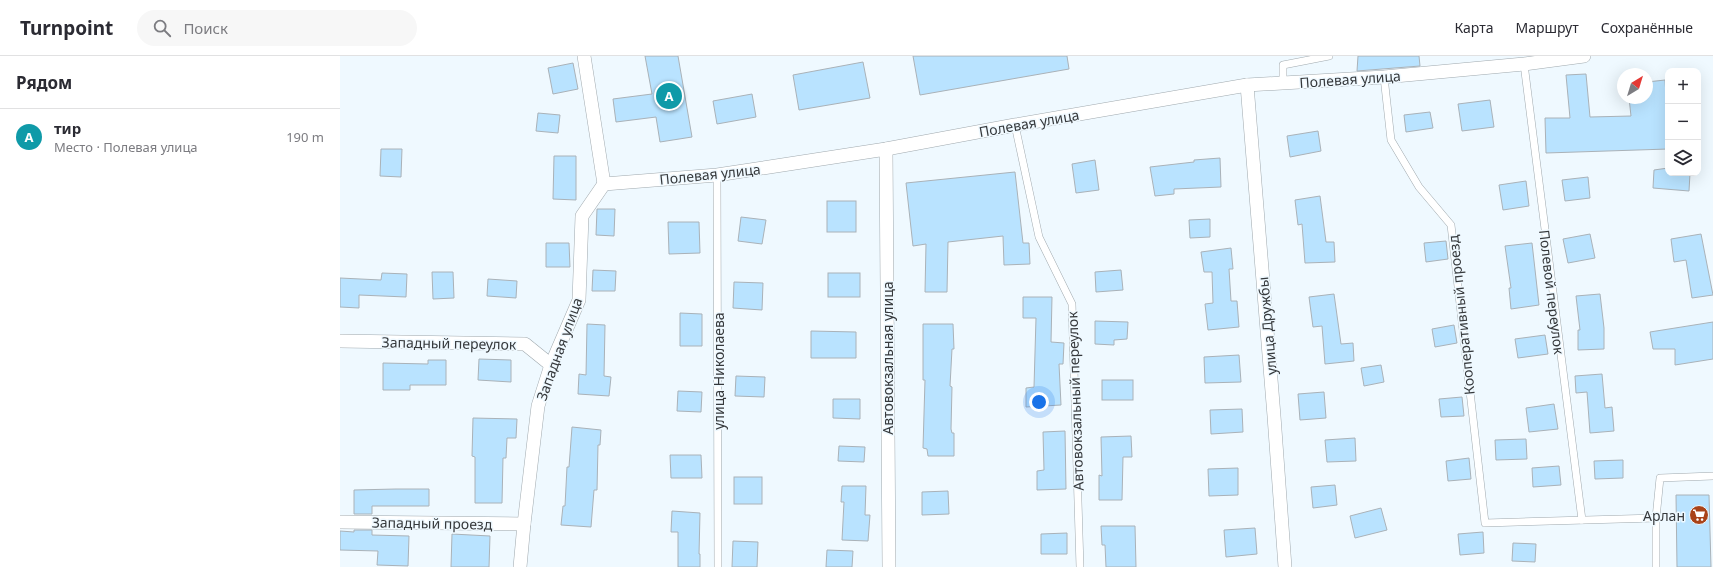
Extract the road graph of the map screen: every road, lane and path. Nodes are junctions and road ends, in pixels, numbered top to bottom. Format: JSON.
{"nodes":[{"id":1,"x":584,"y":56,"type":"edge"},
{"id":2,"x":1329,"y":56,"type":"edge"},
{"id":3,"x":1584,"y":56,"type":"edge"},
{"id":4,"x":1524,"y":64,"type":"junction"},
{"id":5,"x":1384,"y":77,"type":"junction"},
{"id":6,"x":1284,"y":83,"type":"junction"},
{"id":7,"x":1248,"y":85,"type":"junction"},
{"id":8,"x":1015,"y":125,"type":"junction"},
{"id":9,"x":886,"y":150,"type":"junction"},
{"id":10,"x":717,"y":175,"type":"junction"},
{"id":11,"x":604,"y":184,"type":"junction"},
{"id":12,"x":340,"y":341,"type":"edge"},
{"id":13,"x":551,"y":365,"type":"junction"},
{"id":14,"x":1713,"y":476,"type":"edge"},
{"id":15,"x":1656,"y":518,"type":"junction"},
{"id":16,"x":1582,"y":520,"type":"junction"},
{"id":17,"x":340,"y":522,"type":"edge"},
{"id":18,"x":524,"y":524,"type":"junction"},
{"id":19,"x":520,"y":567,"type":"edge"},
{"id":20,"x":718,"y":567,"type":"edge"},
{"id":21,"x":889,"y":567,"type":"edge"},
{"id":22,"x":1080,"y":567,"type":"edge"},
{"id":23,"x":1285,"y":567,"type":"edge"},
{"id":24,"x":1656,"y":567,"type":"edge"}],
"edges":[{"from":1,"to":11,"type":"street"},
{"from":2,"to":6,"type":"lane"},
{"from":3,"to":4,"type":"street","name":"Полевая улица"},
{"from":4,"to":5,"type":"street","name":"Полевая улица"},
{"from":4,"to":16,"type":"lane","name":"Полевой переулок"},
{"from":5,"to":6,"type":"street","name":"Полевая улица"},
{"from":5,"to":16,"type":"lane","name":"Кооперативный проезд"},
{"from":6,"to":7,"type":"street","name":"Полевая улица"},
{"from":7,"to":8,"type":"street","name":"Полевая улица"},
{"from":7,"to":23,"type":"street","name":"улица Дружбы"},
{"from":8,"to":9,"type":"street","name":"Полевая улица"},
{"from":8,"to":22,"type":"lane","name":"Автовокзальный переулок"},
{"from":9,"to":10,"type":"street","name":"Полевая улица"},
{"from":9,"to":21,"type":"street","name":"Автовокзальная улица"},
{"from":10,"to":11,"type":"street","name":"Полевая улица"},
{"from":10,"to":20,"type":"lane","name":"улица Николаева"},
{"from":11,"to":13,"type":"street","name":"Западная улица"},
{"from":12,"to":13,"type":"street","name":"Западный переулок"},
{"from":13,"to":18,"type":"street","name":"Западная улица"},
{"from":14,"to":15,"type":"lane"},
{"from":15,"to":16,"type":"lane"},
{"from":15,"to":24,"type":"lane"},
{"from":17,"to":18,"type":"street","name":"Западный проезд"},
{"from":18,"to":19,"type":"street","name":"Западная улица"}]}
